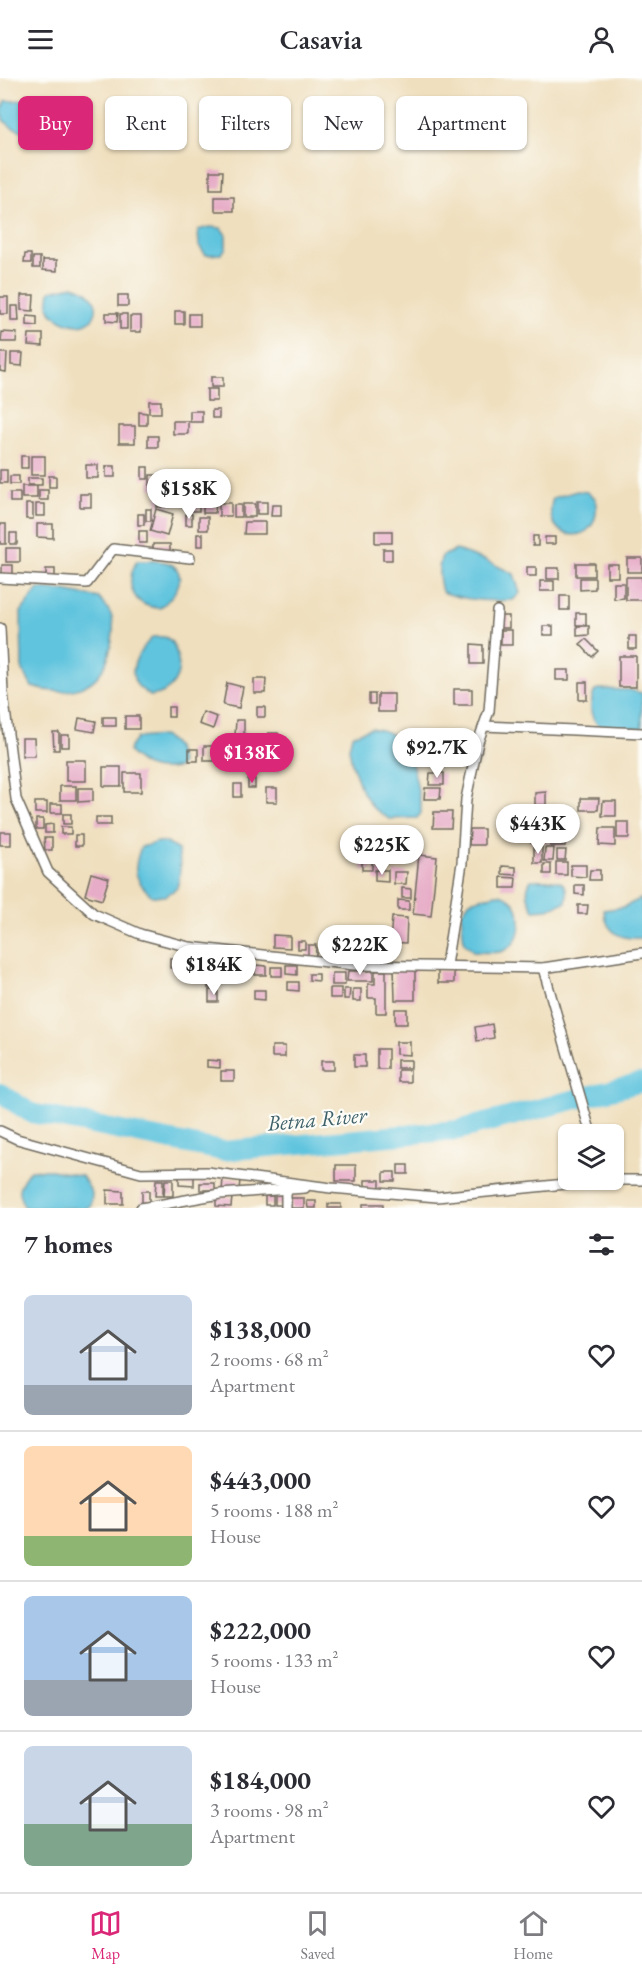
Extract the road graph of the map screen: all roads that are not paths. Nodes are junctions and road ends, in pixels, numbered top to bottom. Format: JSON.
{"nodes":[{"id":1,"x":190,"y":558,"type":"dead end"},
{"id":2,"x":0,"y":578,"type":"edge"},
{"id":3,"x":497,"y":611,"type":"dead end"},
{"id":4,"x":0,"y":628,"type":"edge"},
{"id":5,"x":484,"y":726,"type":"junction"},
{"id":6,"x":642,"y":733,"type":"edge"},
{"id":7,"x":642,"y":953,"type":"edge"},
{"id":8,"x":446,"y":965,"type":"junction"},
{"id":9,"x":543,"y":968,"type":"junction"},
{"id":10,"x":588,"y":1124,"type":"edge"},
{"id":11,"x":0,"y":1131,"type":"edge"},
{"id":12,"x":624,"y":1180,"type":"edge"},
{"id":13,"x":642,"y":1180,"type":"edge"},
{"id":14,"x":558,"y":1184,"type":"edge"},
{"id":15,"x":331,"y":1188,"type":"junction"},
{"id":16,"x":286,"y":1190,"type":"junction"},
{"id":17,"x":141,"y":1208,"type":"edge"},
{"id":18,"x":286,"y":1208,"type":"edge"}],
"edges":[{"from":1,"to":2,"type":"street"},
{"from":3,"to":5,"type":"street"},
{"from":4,"to":8,"type":"street"},
{"from":5,"to":6,"type":"street"},
{"from":5,"to":8,"type":"street"},
{"from":7,"to":9,"type":"street"},
{"from":8,"to":9,"type":"street"},
{"from":9,"to":10,"type":"street"},
{"from":11,"to":15,"type":"street"},
{"from":12,"to":13,"type":"street"},
{"from":14,"to":15,"type":"street"},
{"from":15,"to":16,"type":"street"},
{"from":16,"to":17,"type":"street"},
{"from":16,"to":18,"type":"street"}]}
